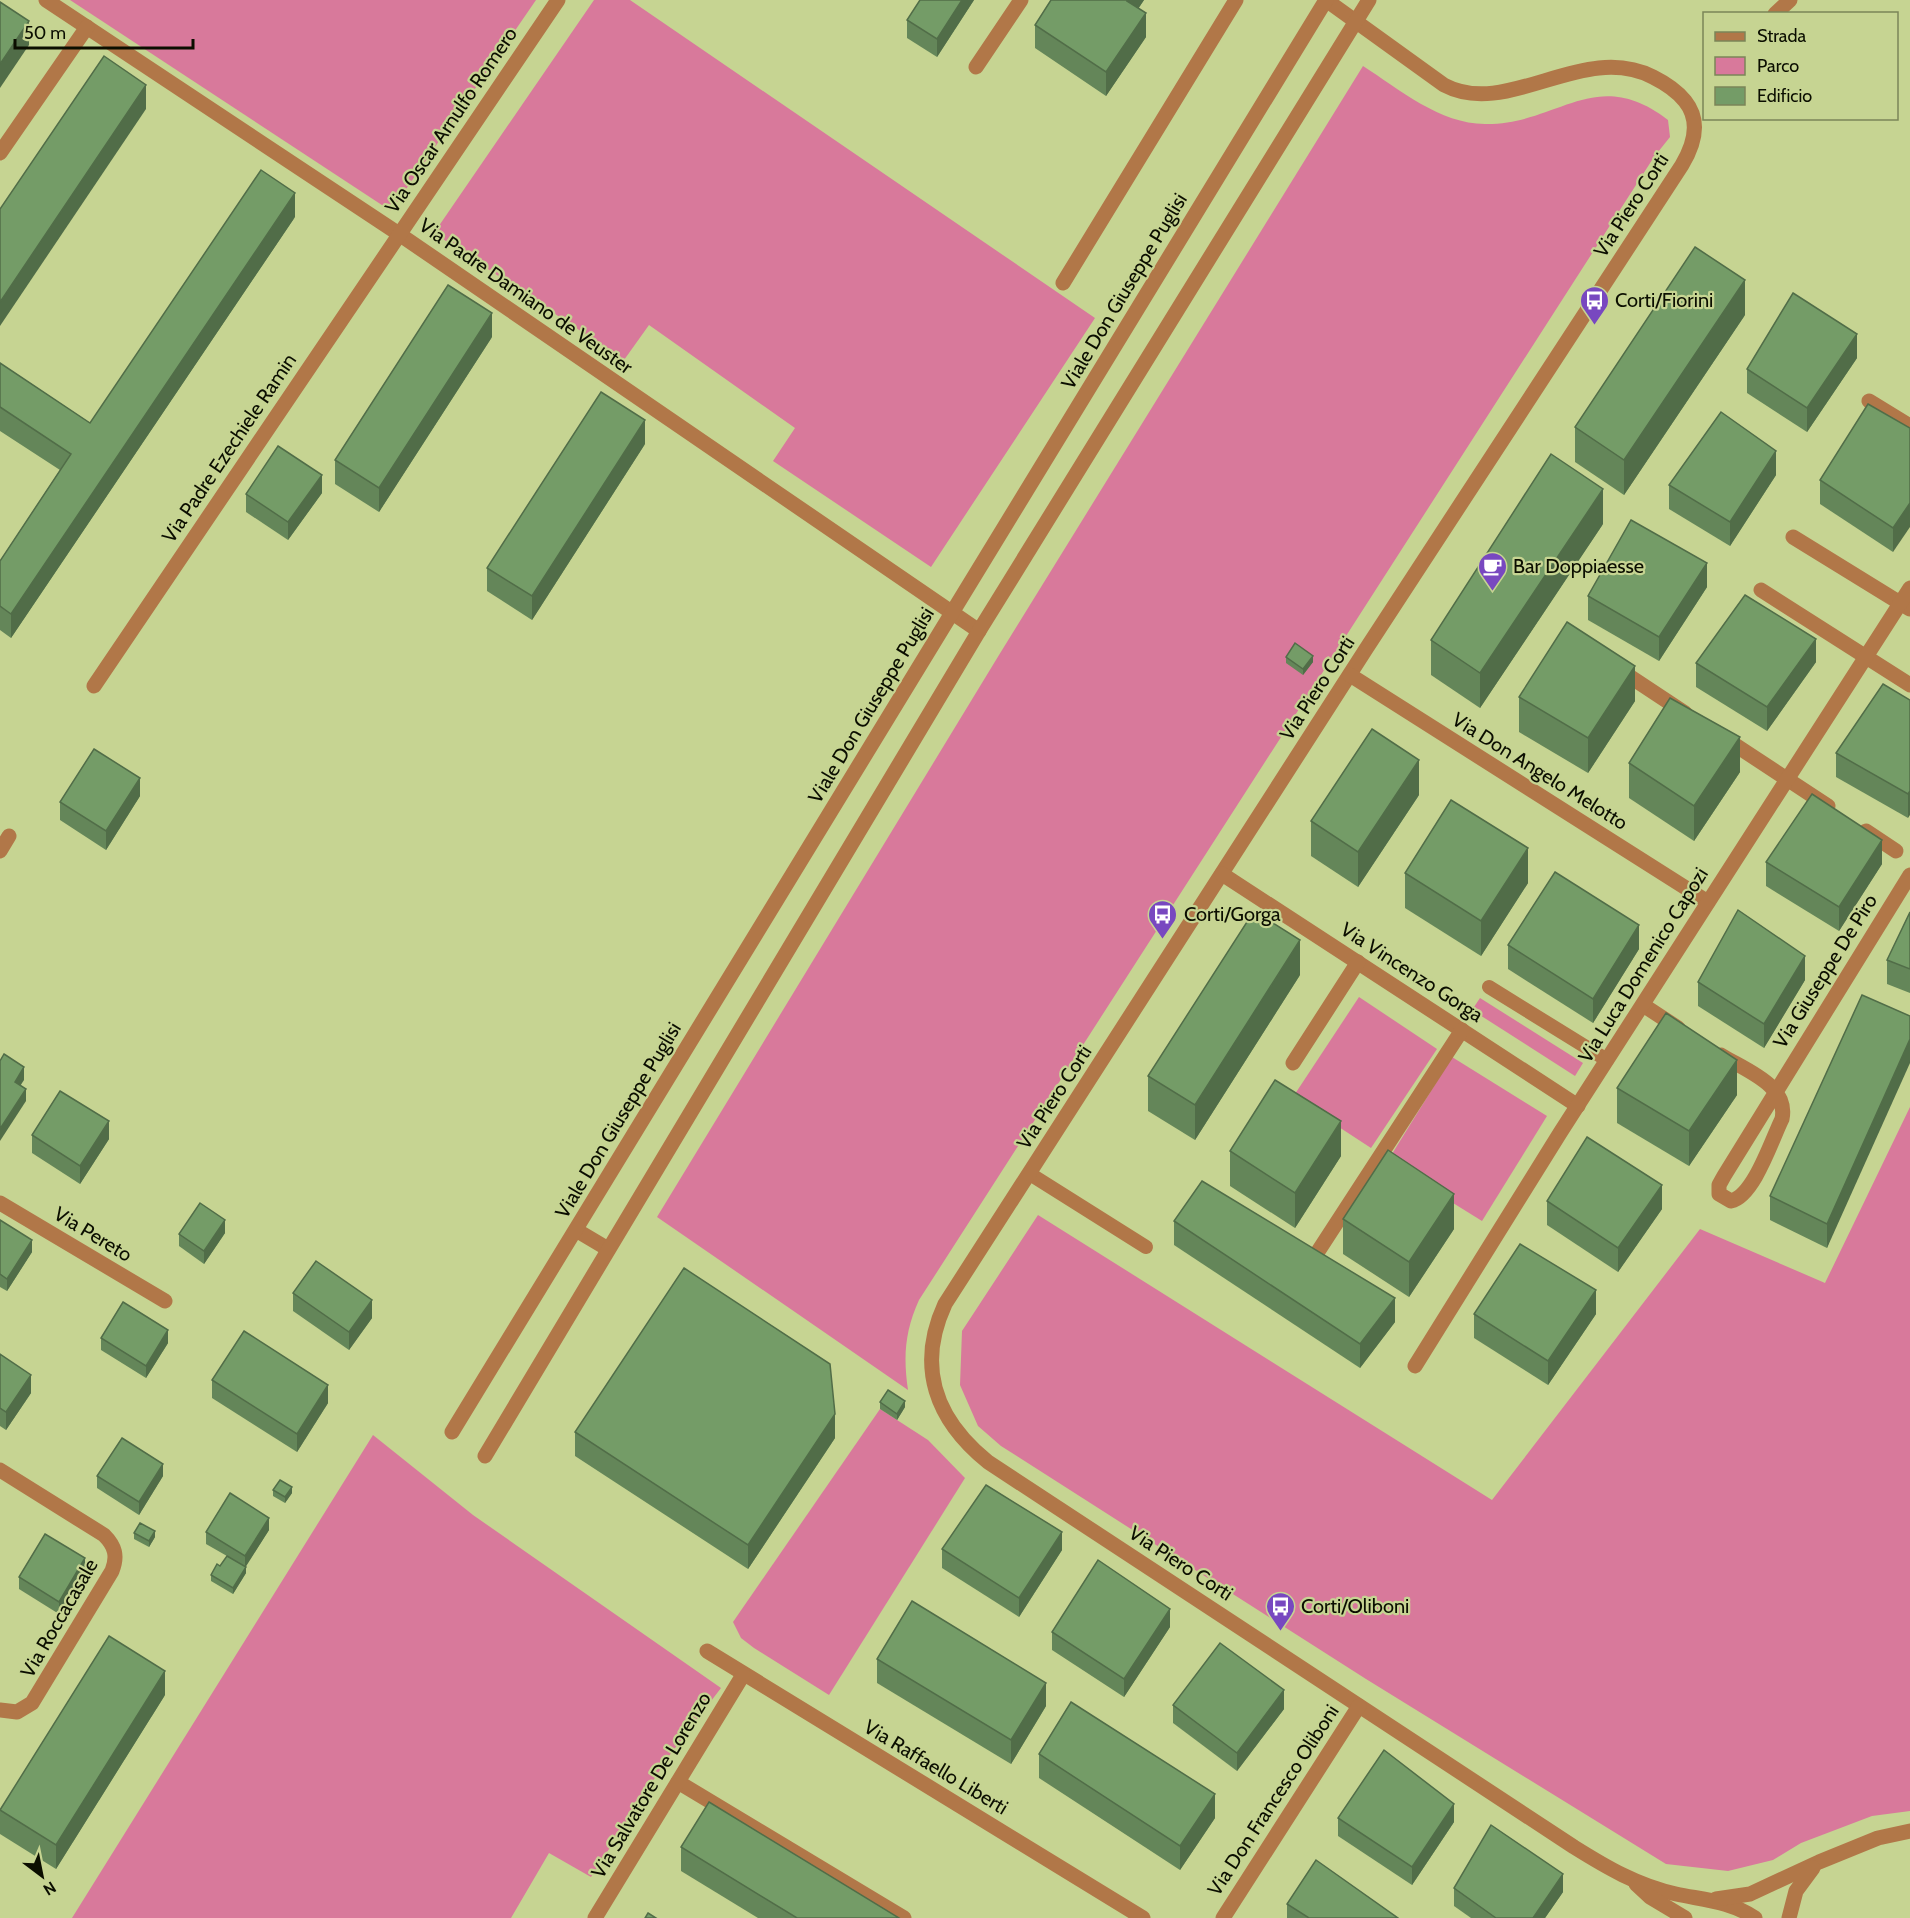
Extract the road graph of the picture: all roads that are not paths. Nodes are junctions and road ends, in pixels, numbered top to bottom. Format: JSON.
{"nodes":[{"id":1,"x":46,"y":0,"type":"edge"},
{"id":2,"x":558,"y":0,"type":"edge"},
{"id":3,"x":1022,"y":0,"type":"edge"},
{"id":4,"x":1236,"y":0,"type":"edge"},
{"id":5,"x":1326,"y":0,"type":"edge"},
{"id":6,"x":1369,"y":0,"type":"edge"},
{"id":7,"x":1790,"y":0,"type":"edge"},
{"id":8,"x":1777,"y":12,"type":"edge"},
{"id":9,"x":1356,"y":22,"type":"junction"},
{"id":10,"x":87,"y":27,"type":"junction"},
{"id":11,"x":976,"y":67,"type":"dead end"},
{"id":12,"x":1698,"y":110,"type":"edge"},
{"id":13,"x":0,"y":153,"type":"edge"},
{"id":14,"x":399,"y":234,"type":"junction"},
{"id":15,"x":1063,"y":283,"type":"dead end"},
{"id":16,"x":1869,"y":401,"type":"dead end"},
{"id":17,"x":1910,"y":426,"type":"edge"},
{"id":18,"x":1792,"y":537,"type":"dead end"},
{"id":19,"x":1910,"y":588,"type":"edge"},
{"id":20,"x":1761,"y":590,"type":"dead end"},
{"id":21,"x":1905,"y":606,"type":"edge"},
{"id":22,"x":952,"y":614,"type":"junction"},
{"id":23,"x":979,"y":631,"type":"junction"},
{"id":24,"x":1866,"y":657,"type":"junction"},
{"id":25,"x":1607,"y":662,"type":"edge"},
{"id":26,"x":1350,"y":675,"type":"junction"},
{"id":27,"x":1910,"y":685,"type":"edge"},
{"id":28,"x":94,"y":686,"type":"dead end"},
{"id":29,"x":1787,"y":779,"type":"junction"},
{"id":30,"x":1836,"y":812,"type":"edge"},
{"id":31,"x":1856,"y":825,"type":"edge"},
{"id":32,"x":9,"y":836,"type":"dead end"},
{"id":33,"x":0,"y":851,"type":"edge"},
{"id":34,"x":1896,"y":851,"type":"dead end"},
{"id":35,"x":1222,"y":874,"type":"junction"},
{"id":36,"x":1910,"y":875,"type":"edge"},
{"id":37,"x":1708,"y":902,"type":"junction"},
{"id":38,"x":1358,"y":962,"type":"junction"},
{"id":39,"x":1489,"y":987,"type":"dead end"},
{"id":40,"x":1643,"y":1005,"type":"junction"},
{"id":41,"x":1462,"y":1030,"type":"junction"},
{"id":42,"x":1691,"y":1036,"type":"edge"},
{"id":43,"x":1710,"y":1048,"type":"edge"},
{"id":44,"x":1607,"y":1060,"type":"junction"},
{"id":45,"x":1293,"y":1063,"type":"dead end"},
{"id":46,"x":1777,"y":1090,"type":"junction"},
{"id":47,"x":1578,"y":1106,"type":"junction"},
{"id":48,"x":1030,"y":1173,"type":"junction"},
{"id":49,"x":0,"y":1203,"type":"edge"},
{"id":50,"x":576,"y":1230,"type":"junction"},
{"id":51,"x":1146,"y":1247,"type":"dead end"},
{"id":52,"x":608,"y":1249,"type":"junction"},
{"id":53,"x":1317,"y":1254,"type":"edge"},
{"id":54,"x":165,"y":1301,"type":"dead end"},
{"id":55,"x":1415,"y":1366,"type":"dead end"},
{"id":56,"x":452,"y":1432,"type":"dead end"},
{"id":57,"x":485,"y":1456,"type":"dead end"},
{"id":58,"x":0,"y":1470,"type":"edge"},
{"id":59,"x":707,"y":1651,"type":"dead end"},
{"id":60,"x":743,"y":1675,"type":"junction"},
{"id":61,"x":1359,"y":1706,"type":"junction"},
{"id":62,"x":0,"y":1710,"type":"edge"},
{"id":63,"x":678,"y":1782,"type":"junction"},
{"id":64,"x":1910,"y":1831,"type":"edge"},
{"id":65,"x":1819,"y":1862,"type":"junction"},
{"id":66,"x":1631,"y":1880,"type":"junction"},
{"id":67,"x":1714,"y":1899,"type":"junction"},
{"id":68,"x":595,"y":1918,"type":"edge"},
{"id":69,"x":904,"y":1918,"type":"edge"},
{"id":70,"x":1143,"y":1918,"type":"edge"},
{"id":71,"x":1223,"y":1918,"type":"edge"},
{"id":72,"x":1685,"y":1918,"type":"edge"},
{"id":73,"x":1755,"y":1918,"type":"edge"},
{"id":74,"x":1790,"y":1918,"type":"edge"}],
"edges":[{"from":1,"to":10,"type":"street","name":"Via Padre Damiano de Veuster"},
{"from":2,"to":14,"type":"street","name":"Via Oscar Arnulfo Romero"},
{"from":3,"to":11,"type":"street"},
{"from":4,"to":15,"type":"street"},
{"from":5,"to":9,"type":"street"},
{"from":5,"to":22,"type":"street","name":"Viale Don Giuseppe Puglisi"},
{"from":6,"to":9,"type":"street"},
{"from":7,"to":8,"type":"street"},
{"from":9,"to":12,"type":"street"},
{"from":9,"to":23,"type":"street"},
{"from":10,"to":13,"type":"street"},
{"from":10,"to":14,"type":"street","name":"Via Padre Damiano de Veuster"},
{"from":12,"to":26,"type":"street","name":"Via Piero Corti"},
{"from":14,"to":22,"type":"street","name":"Via Padre Damiano de Veuster"},
{"from":14,"to":28,"type":"street","name":"Via Padre Ezechiele Ramin"},
{"from":16,"to":17,"type":"street"},
{"from":18,"to":21,"type":"street"},
{"from":19,"to":21,"type":"street","name":"Via Luca Domenico Capozi"},
{"from":20,"to":24,"type":"street"},
{"from":21,"to":24,"type":"street","name":"Via Luca Domenico Capozi"},
{"from":22,"to":23,"type":"street","name":"Via Padre Damiano de Veuster"},
{"from":22,"to":50,"type":"street","name":"Viale Don Giuseppe Puglisi"},
{"from":23,"to":52,"type":"street"},
{"from":24,"to":27,"type":"street"},
{"from":24,"to":29,"type":"street","name":"Via Luca Domenico Capozi"},
{"from":25,"to":29,"type":"street"},
{"from":26,"to":35,"type":"street","name":"Via Piero Corti"},
{"from":26,"to":37,"type":"street","name":"Via Don Angelo Melotto"},
{"from":29,"to":30,"type":"street"},
{"from":29,"to":37,"type":"street","name":"Via Luca Domenico Capozi"},
{"from":31,"to":34,"type":"street"},
{"from":32,"to":33,"type":"street"},
{"from":35,"to":38,"type":"street","name":"Via Vincenzo Gorga"},
{"from":35,"to":48,"type":"street","name":"Via Piero Corti"},
{"from":36,"to":46,"type":"street","name":"Via Giuseppe De Piro"},
{"from":37,"to":40,"type":"street","name":"Via Luca Domenico Capozi"},
{"from":38,"to":41,"type":"street","name":"Via Vincenzo Gorga"},
{"from":38,"to":45,"type":"street"},
{"from":39,"to":44,"type":"lane"},
{"from":40,"to":42,"type":"street"},
{"from":40,"to":44,"type":"street","name":"Via Luca Domenico Capozi"},
{"from":41,"to":47,"type":"street","name":"Via Vincenzo Gorga"},
{"from":41,"to":53,"type":"street"},
{"from":43,"to":46,"type":"street"},
{"from":44,"to":47,"type":"street","name":"Via Luca Domenico Capozi"},
{"from":46,"to":46,"type":"street","name":"Via Giuseppe De Piro"},
{"from":47,"to":55,"type":"street","name":"Via Luca Domenico Capozi"},
{"from":48,"to":51,"type":"lane"},
{"from":48,"to":61,"type":"street","name":"Via Piero Corti"},
{"from":49,"to":54,"type":"street","name":"Via Pereto"},
{"from":50,"to":52,"type":"street"},
{"from":50,"to":56,"type":"street","name":"Viale Don Giuseppe Puglisi"},
{"from":52,"to":57,"type":"street"},
{"from":58,"to":62,"type":"street","name":"Via Roccacasale"},
{"from":59,"to":60,"type":"street","name":"Via Raffaello Liberti"},
{"from":60,"to":63,"type":"street","name":"Via Salvatore De Lorenzo"},
{"from":60,"to":70,"type":"street","name":"Via Raffaello Liberti"},
{"from":61,"to":66,"type":"street","name":"Via Piero Corti"},
{"from":61,"to":71,"type":"street","name":"Via Don Francesco Oliboni"},
{"from":63,"to":68,"type":"street","name":"Via Salvatore De Lorenzo"},
{"from":63,"to":69,"type":"street"},
{"from":64,"to":65,"type":"street"},
{"from":65,"to":67,"type":"street"},
{"from":65,"to":74,"type":"street"},
{"from":66,"to":67,"type":"street","name":"Via Piero Corti"},
{"from":66,"to":72,"type":"street","name":"Via Piero Corti"},
{"from":67,"to":73,"type":"street","name":"Via Piero Corti"}]}
